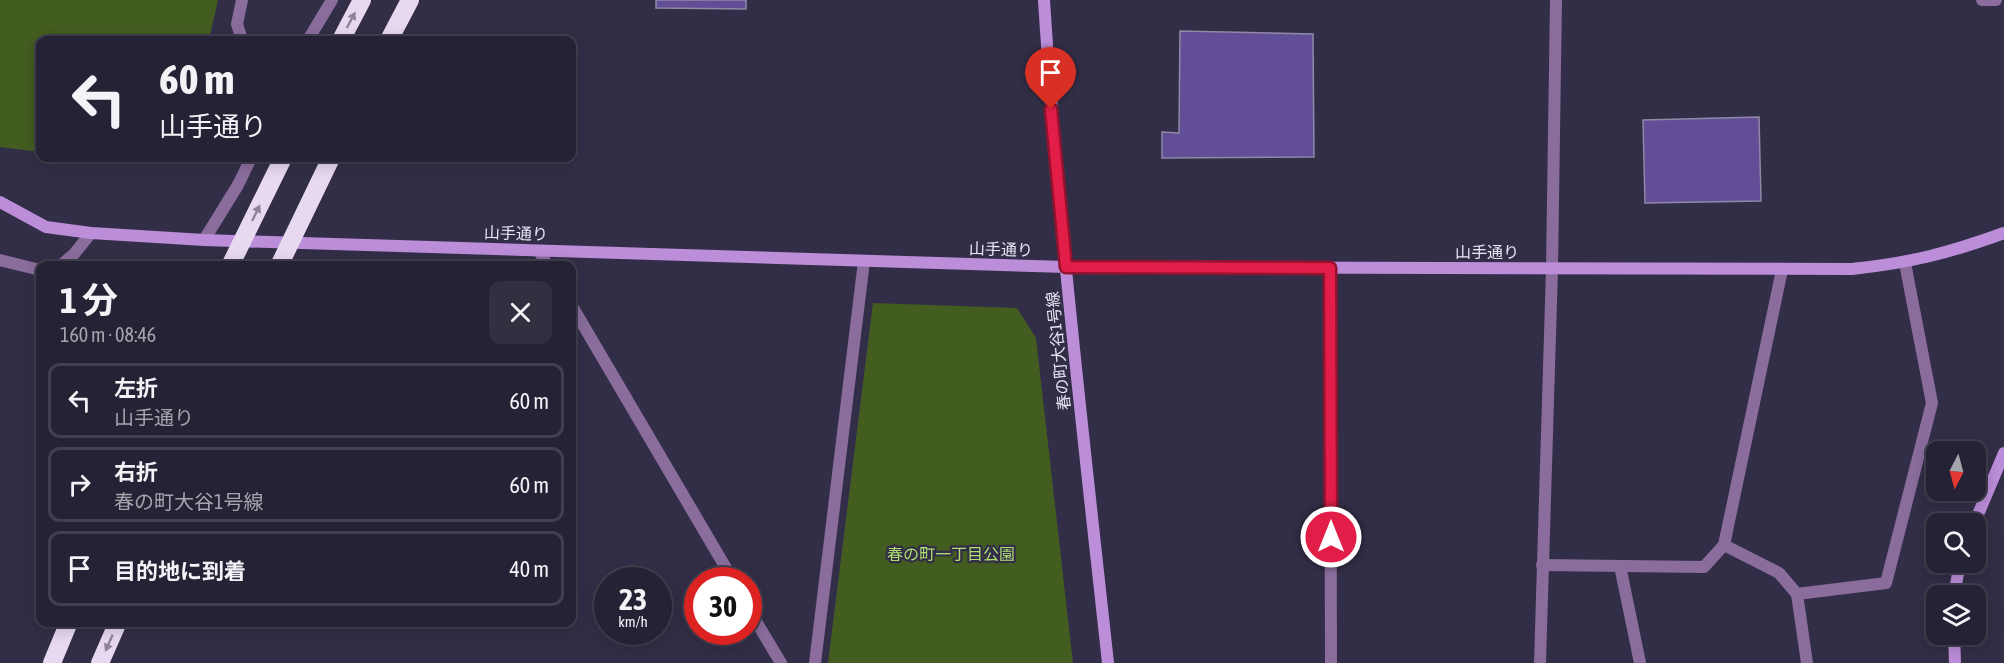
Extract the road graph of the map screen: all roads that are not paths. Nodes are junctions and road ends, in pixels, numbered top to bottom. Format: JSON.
{"nodes":[{"id":1,"x":242,"y":0,"type":"edge"},
{"id":2,"x":332,"y":0,"type":"edge"},
{"id":3,"x":362,"y":0,"type":"edge"},
{"id":4,"x":410,"y":0,"type":"edge"},
{"id":5,"x":1044,"y":0,"type":"edge"},
{"id":6,"x":1556,"y":0,"type":"edge"},
{"id":7,"x":1982,"y":0,"type":"edge"},
{"id":8,"x":1991,"y":0,"type":"edge"},
{"id":9,"x":1996,"y":0,"type":"edge"},
{"id":10,"x":241,"y":36,"type":"edge"},
{"id":11,"x":310,"y":36,"type":"edge"},
{"id":12,"x":343,"y":36,"type":"edge"},
{"id":13,"x":391,"y":36,"type":"edge"},
{"id":14,"x":249,"y":162,"type":"edge"},
{"id":15,"x":281,"y":162,"type":"edge"},
{"id":16,"x":329,"y":162,"type":"edge"},
{"id":17,"x":0,"y":202,"type":"edge"},
{"id":18,"x":91,"y":233,"type":"junction"},
{"id":19,"x":2004,"y":233,"type":"edge"},
{"id":20,"x":204,"y":240,"type":"junction"},
{"id":21,"x":539,"y":251,"type":"junction"},
{"id":22,"x":0,"y":260,"type":"edge"},
{"id":23,"x":66,"y":261,"type":"edge"},
{"id":24,"x":232,"y":261,"type":"edge"},
{"id":25,"x":281,"y":261,"type":"edge"},
{"id":26,"x":545,"y":261,"type":"edge"},
{"id":27,"x":864,"y":261,"type":"junction"},
{"id":28,"x":1905,"y":263,"type":"junction"},
{"id":29,"x":1066,"y":267,"type":"junction"},
{"id":30,"x":1330,"y":268,"type":"junction"},
{"id":31,"x":36,"y":269,"type":"edge"},
{"id":32,"x":1552,"y":269,"type":"junction"},
{"id":33,"x":1782,"y":270,"type":"junction"},
{"id":34,"x":576,"y":313,"type":"edge"},
{"id":35,"x":2004,"y":453,"type":"edge"},
{"id":36,"x":1979,"y":513,"type":"edge"},
{"id":37,"x":1724,"y":545,"type":"junction"},
{"id":38,"x":1542,"y":565,"type":"junction"},
{"id":39,"x":1620,"y":566,"type":"junction"},
{"id":40,"x":725,"y":567,"type":"edge"},
{"id":41,"x":1797,"y":594,"type":"junction"},
{"id":42,"x":67,"y":627,"type":"edge"},
{"id":43,"x":116,"y":627,"type":"edge"},
{"id":44,"x":762,"y":631,"type":"edge"},
{"id":45,"x":1954,"y":645,"type":"edge"},
{"id":46,"x":52,"y":663,"type":"edge"},
{"id":47,"x":100,"y":663,"type":"edge"},
{"id":48,"x":781,"y":663,"type":"edge"},
{"id":49,"x":814,"y":663,"type":"edge"},
{"id":50,"x":1108,"y":663,"type":"edge"},
{"id":51,"x":1331,"y":663,"type":"edge"},
{"id":52,"x":1540,"y":663,"type":"edge"},
{"id":53,"x":1640,"y":663,"type":"edge"},
{"id":54,"x":1807,"y":663,"type":"edge"},
{"id":55,"x":1955,"y":663,"type":"edge"}],
"edges":[{"from":1,"to":10,"type":"street"},
{"from":2,"to":11,"type":"street"},
{"from":12,"to":3,"type":"highway","one_way":true},
{"from":4,"to":13,"type":"highway"},
{"from":5,"to":29,"type":"street","name":"春の町大谷1号線"},
{"from":6,"to":32,"type":"street"},
{"from":7,"to":8,"type":"street"},
{"from":8,"to":9,"type":"street"},
{"from":14,"to":20,"type":"street"},
{"from":24,"to":15,"type":"highway","one_way":true,"bridge":true},
{"from":16,"to":25,"type":"highway","bridge":true},
{"from":17,"to":18,"type":"street","name":"山手通り"},
{"from":18,"to":20,"type":"street","name":"山手通り"},
{"from":18,"to":23,"type":"street"},
{"from":19,"to":28,"type":"street","name":"山手通り"},
{"from":20,"to":21,"type":"street","name":"山手通り"},
{"from":21,"to":26,"type":"street"},
{"from":21,"to":27,"type":"street","name":"山手通り"},
{"from":22,"to":31,"type":"street"},
{"from":27,"to":29,"type":"street","name":"山手通り"},
{"from":27,"to":49,"type":"street"},
{"from":28,"to":33,"type":"street","name":"山手通り"},
{"from":28,"to":41,"type":"street"},
{"from":29,"to":30,"type":"street","name":"山手通り"},
{"from":29,"to":50,"type":"street","name":"春の町大谷1号線"},
{"from":30,"to":32,"type":"street","name":"山手通り"},
{"from":30,"to":51,"type":"street"},
{"from":32,"to":33,"type":"street","name":"山手通り"},
{"from":32,"to":38,"type":"street"},
{"from":33,"to":37,"type":"street"},
{"from":34,"to":40,"type":"street"},
{"from":35,"to":36,"type":"street"},
{"from":37,"to":39,"type":"street"},
{"from":37,"to":41,"type":"street"},
{"from":38,"to":39,"type":"street"},
{"from":38,"to":52,"type":"street"},
{"from":39,"to":53,"type":"street"},
{"from":41,"to":54,"type":"street"},
{"from":42,"to":46,"type":"highway"},
{"from":43,"to":47,"type":"highway","one_way":true},
{"from":44,"to":48,"type":"street"},
{"from":45,"to":55,"type":"street"}]}
